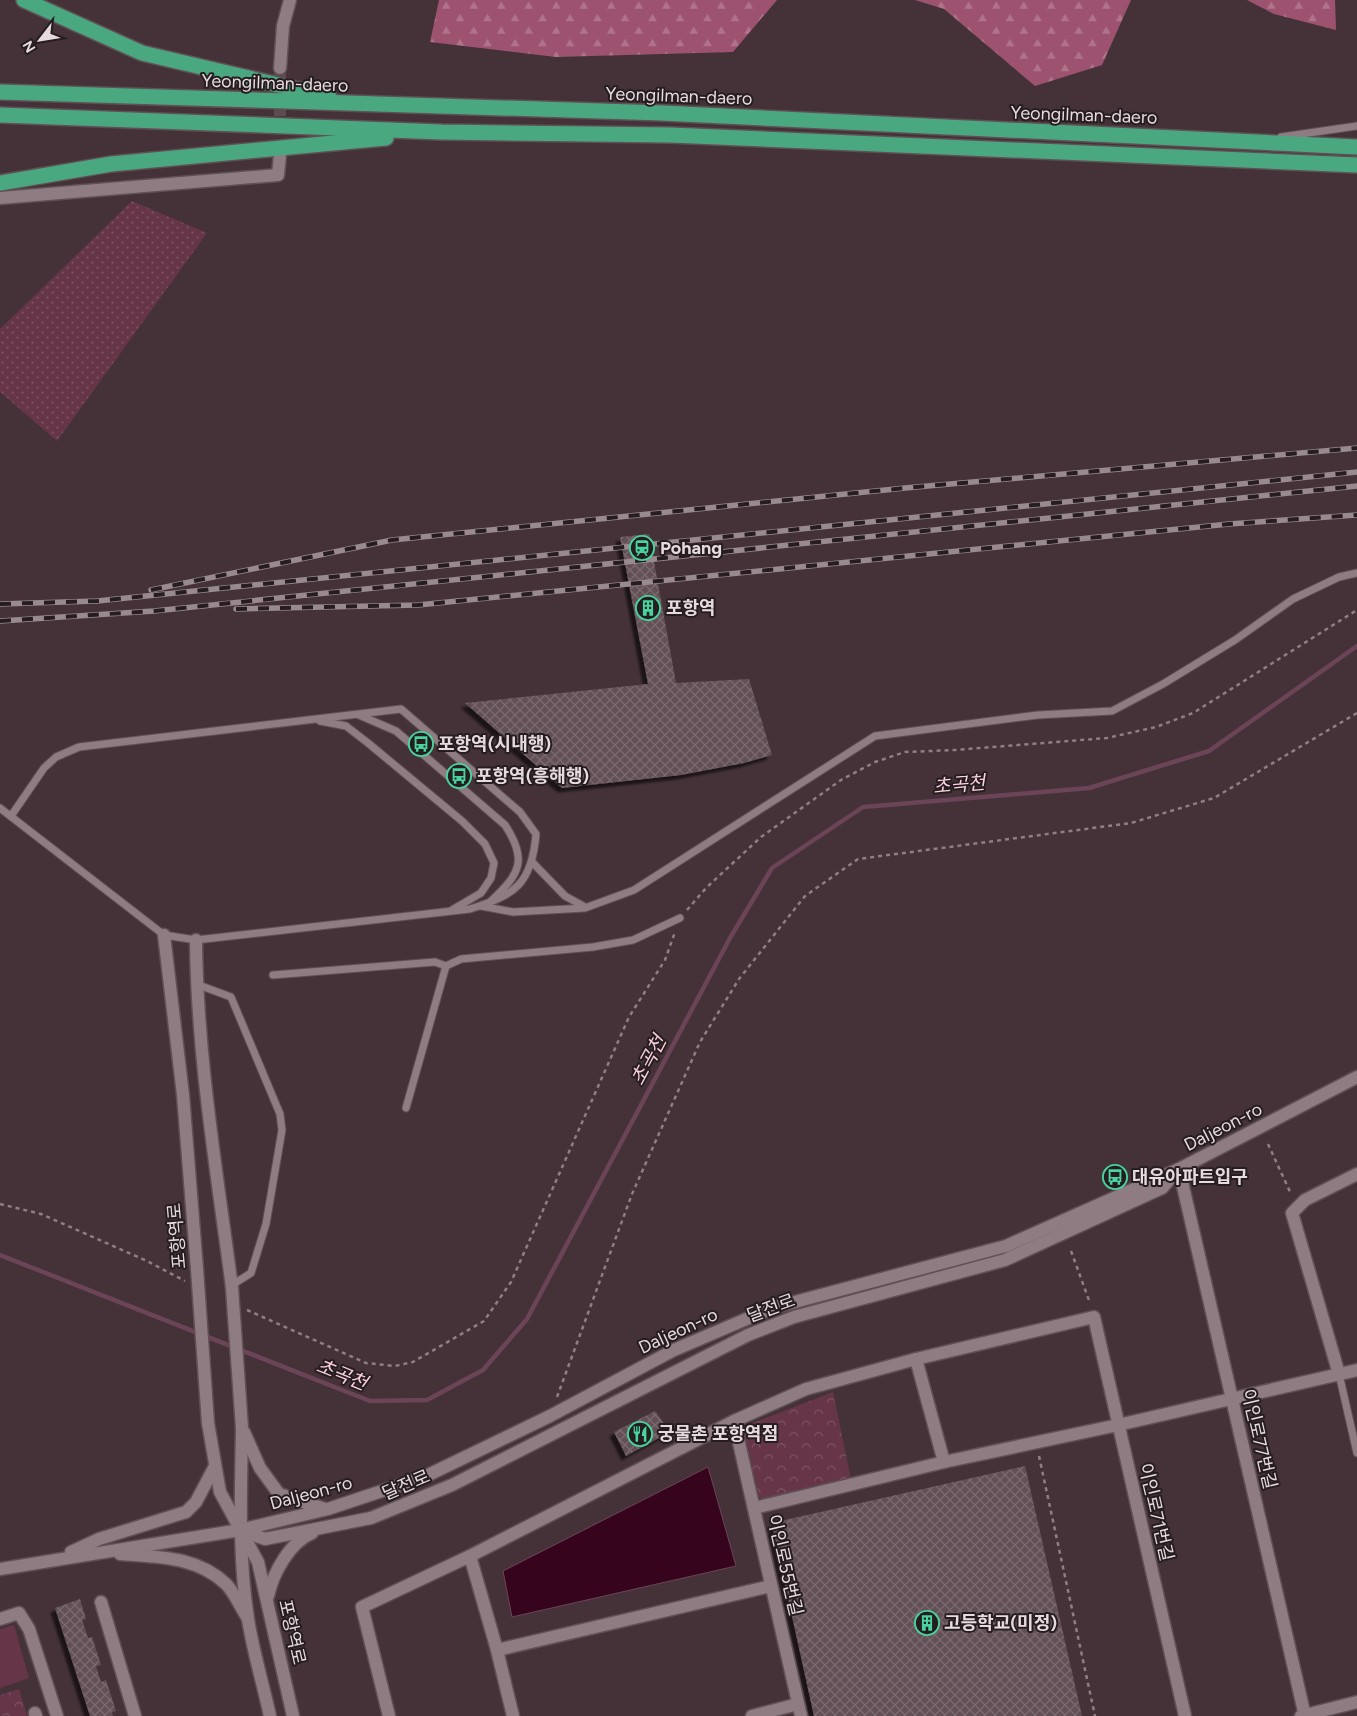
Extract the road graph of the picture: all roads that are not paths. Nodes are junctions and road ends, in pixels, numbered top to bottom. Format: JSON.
{"nodes":[{"id":1,"x":24,"y":0,"type":"edge"},
{"id":2,"x":290,"y":0,"type":"edge"},
{"id":3,"x":280,"y":68,"type":"tunnel mouth"},
{"id":4,"x":0,"y":92,"type":"edge"},
{"id":5,"x":367,"y":105,"type":"junction"},
{"id":6,"x":0,"y":115,"type":"edge"},
{"id":7,"x":1357,"y":126,"type":"edge"},
{"id":8,"x":441,"y":132,"type":"junction"},
{"id":9,"x":1244,"y":140,"type":"junction"},
{"id":10,"x":1357,"y":147,"type":"edge"},
{"id":11,"x":280,"y":155,"type":"tunnel mouth"},
{"id":12,"x":1357,"y":165,"type":"edge"},
{"id":13,"x":0,"y":183,"type":"edge"},
{"id":14,"x":0,"y":198,"type":"edge"},
{"id":15,"x":1357,"y":573,"type":"edge"},
{"id":16,"x":356,"y":714,"type":"junction"},
{"id":17,"x":315,"y":720,"type":"junction"},
{"id":18,"x":0,"y":808,"type":"edge"},
{"id":19,"x":11,"y":816,"type":"junction"},
{"id":20,"x":532,"y":862,"type":"junction"},
{"id":21,"x":488,"y":903,"type":"junction"},
{"id":22,"x":480,"y":906,"type":"junction"},
{"id":23,"x":585,"y":908,"type":"junction"},
{"id":24,"x":448,"y":912,"type":"junction"},
{"id":25,"x":680,"y":918,"type":"road end"},
{"id":26,"x":164,"y":935,"type":"junction"},
{"id":27,"x":196,"y":940,"type":"junction"},
{"id":28,"x":446,"y":966,"type":"junction"},
{"id":29,"x":274,"y":975,"type":"dead end"},
{"id":30,"x":196,"y":984,"type":"junction"},
{"id":31,"x":1357,"y":1077,"type":"edge"},
{"id":32,"x":406,"y":1108,"type":"dead end"},
{"id":33,"x":1179,"y":1169,"type":"junction"},
{"id":34,"x":1357,"y":1174,"type":"edge"},
{"id":35,"x":232,"y":1286,"type":"junction"},
{"id":36,"x":916,"y":1359,"type":"junction"},
{"id":37,"x":1357,"y":1370,"type":"edge"},
{"id":38,"x":1339,"y":1374,"type":"junction"},
{"id":39,"x":1232,"y":1399,"type":"junction"},
{"id":40,"x":734,"y":1421,"type":"junction"},
{"id":41,"x":1118,"y":1425,"type":"junction"},
{"id":42,"x":242,"y":1428,"type":"junction"},
{"id":43,"x":1357,"y":1452,"type":"edge"},
{"id":44,"x":944,"y":1462,"type":"junction"},
{"id":45,"x":216,"y":1466,"type":"junction"},
{"id":46,"x":754,"y":1508,"type":"junction"},
{"id":47,"x":328,"y":1509,"type":"junction"},
{"id":48,"x":327,"y":1527,"type":"junction"},
{"id":49,"x":240,"y":1530,"type":"junction"},
{"id":50,"x":100,"y":1552,"type":"junction"},
{"id":51,"x":470,"y":1556,"type":"junction"},
{"id":52,"x":53,"y":1560,"type":"junction"},
{"id":53,"x":0,"y":1568,"type":"edge"},
{"id":54,"x":772,"y":1586,"type":"junction"},
{"id":55,"x":267,"y":1601,"type":"junction"},
{"id":56,"x":101,"y":1602,"type":"dead end"},
{"id":57,"x":0,"y":1618,"type":"edge"},
{"id":58,"x":248,"y":1619,"type":"junction"},
{"id":59,"x":498,"y":1650,"type":"junction"},
{"id":60,"x":1357,"y":1702,"type":"edge"},
{"id":61,"x":800,"y":1710,"type":"edge"},
{"id":62,"x":57,"y":1716,"type":"edge"},
{"id":63,"x":135,"y":1716,"type":"edge"},
{"id":64,"x":270,"y":1716,"type":"edge"},
{"id":65,"x":293,"y":1716,"type":"edge"},
{"id":66,"x":388,"y":1716,"type":"edge"},
{"id":67,"x":513,"y":1716,"type":"edge"},
{"id":68,"x":752,"y":1716,"type":"edge"},
{"id":69,"x":1185,"y":1716,"type":"edge"},
{"id":70,"x":1304,"y":1716,"type":"edge"}],
"edges":[{"from":1,"to":5,"type":"highway"},
{"from":2,"to":3,"type":"street"},
{"from":4,"to":5,"type":"highway","name":"Yeongilman-daero"},
{"from":5,"to":9,"type":"highway","name":"Yeongilman-daero"},
{"from":6,"to":8,"type":"highway"},
{"from":7,"to":9,"type":"lane"},
{"from":8,"to":12,"type":"highway"},
{"from":8,"to":13,"type":"highway"},
{"from":9,"to":10,"type":"highway","name":"Yeongilman-daero"},
{"from":11,"to":14,"type":"street"},
{"from":15,"to":23,"type":"lane"},
{"from":16,"to":17,"type":"lane"},
{"from":16,"to":20,"type":"lane"},
{"from":16,"to":21,"type":"lane"},
{"from":17,"to":19,"type":"lane"},
{"from":17,"to":24,"type":"lane"},
{"from":18,"to":19,"type":"lane"},
{"from":19,"to":26,"type":"lane"},
{"from":20,"to":21,"type":"lane"},
{"from":20,"to":23,"type":"lane"},
{"from":21,"to":22,"type":"lane"},
{"from":22,"to":23,"type":"lane"},
{"from":22,"to":24,"type":"lane"},
{"from":24,"to":27,"type":"lane"},
{"from":25,"to":28,"type":"lane"},
{"from":26,"to":27,"type":"lane"},
{"from":26,"to":45,"type":"street","name":"포항역로","bridge":true},
{"from":27,"to":30,"type":"street","name":"포항역로"},
{"from":28,"to":29,"type":"lane"},
{"from":28,"to":32,"type":"lane"},
{"from":30,"to":35,"type":"street","name":"포항역로"},
{"from":30,"to":35,"type":"lane"},
{"from":31,"to":33,"type":"street","name":"Daljeon-ro"},
{"from":33,"to":39,"type":"street","name":"이인로77번길"},
{"from":33,"to":47,"type":"street","name":"Daljeon-ro"},
{"from":33,"to":48,"type":"street","name":"달전로"},
{"from":34,"to":38,"type":"street"},
{"from":35,"to":42,"type":"street","name":"포항역로","bridge":true},
{"from":36,"to":40,"type":"street"},
{"from":36,"to":41,"type":"street","name":"이인로71번길"},
{"from":36,"to":44,"type":"street"},
{"from":37,"to":38,"type":"street"},
{"from":38,"to":39,"type":"street"},
{"from":38,"to":43,"type":"lane"},
{"from":39,"to":41,"type":"street"},
{"from":39,"to":70,"type":"street","name":"이인로77번길"},
{"from":40,"to":46,"type":"street","name":"이인로55번길"},
{"from":40,"to":51,"type":"street"},
{"from":41,"to":44,"type":"street"},
{"from":41,"to":69,"type":"street","name":"이인로71번길"},
{"from":42,"to":47,"type":"street"},
{"from":42,"to":49,"type":"street","name":"포항역로"},
{"from":44,"to":46,"type":"street"},
{"from":45,"to":49,"type":"street","name":"포항역로"},
{"from":45,"to":52,"type":"street"},
{"from":46,"to":54,"type":"street","name":"이인로55번길"},
{"from":47,"to":49,"type":"street","name":"Daljeon-ro"},
{"from":48,"to":49,"type":"street","name":"달전로"},
{"from":48,"to":55,"type":"street"},
{"from":49,"to":50,"type":"street","name":"Daljeon-ro"},
{"from":49,"to":55,"type":"street","name":"포항역로"},
{"from":49,"to":58,"type":"street","name":"포항역로"},
{"from":50,"to":52,"type":"street","name":"Daljeon-ro"},
{"from":50,"to":58,"type":"street"},
{"from":51,"to":59,"type":"street"},
{"from":51,"to":66,"type":"street"},
{"from":52,"to":53,"type":"street","name":"Daljeon-ro"},
{"from":54,"to":59,"type":"street"},
{"from":54,"to":61,"type":"street","name":"이인로55번길"},
{"from":55,"to":65,"type":"street","name":"포항역로"},
{"from":56,"to":63,"type":"street"},
{"from":57,"to":62,"type":"street"},
{"from":58,"to":64,"type":"street","name":"포항역로"},
{"from":59,"to":67,"type":"street"},
{"from":60,"to":70,"type":"street"},
{"from":61,"to":68,"type":"street"}]}
